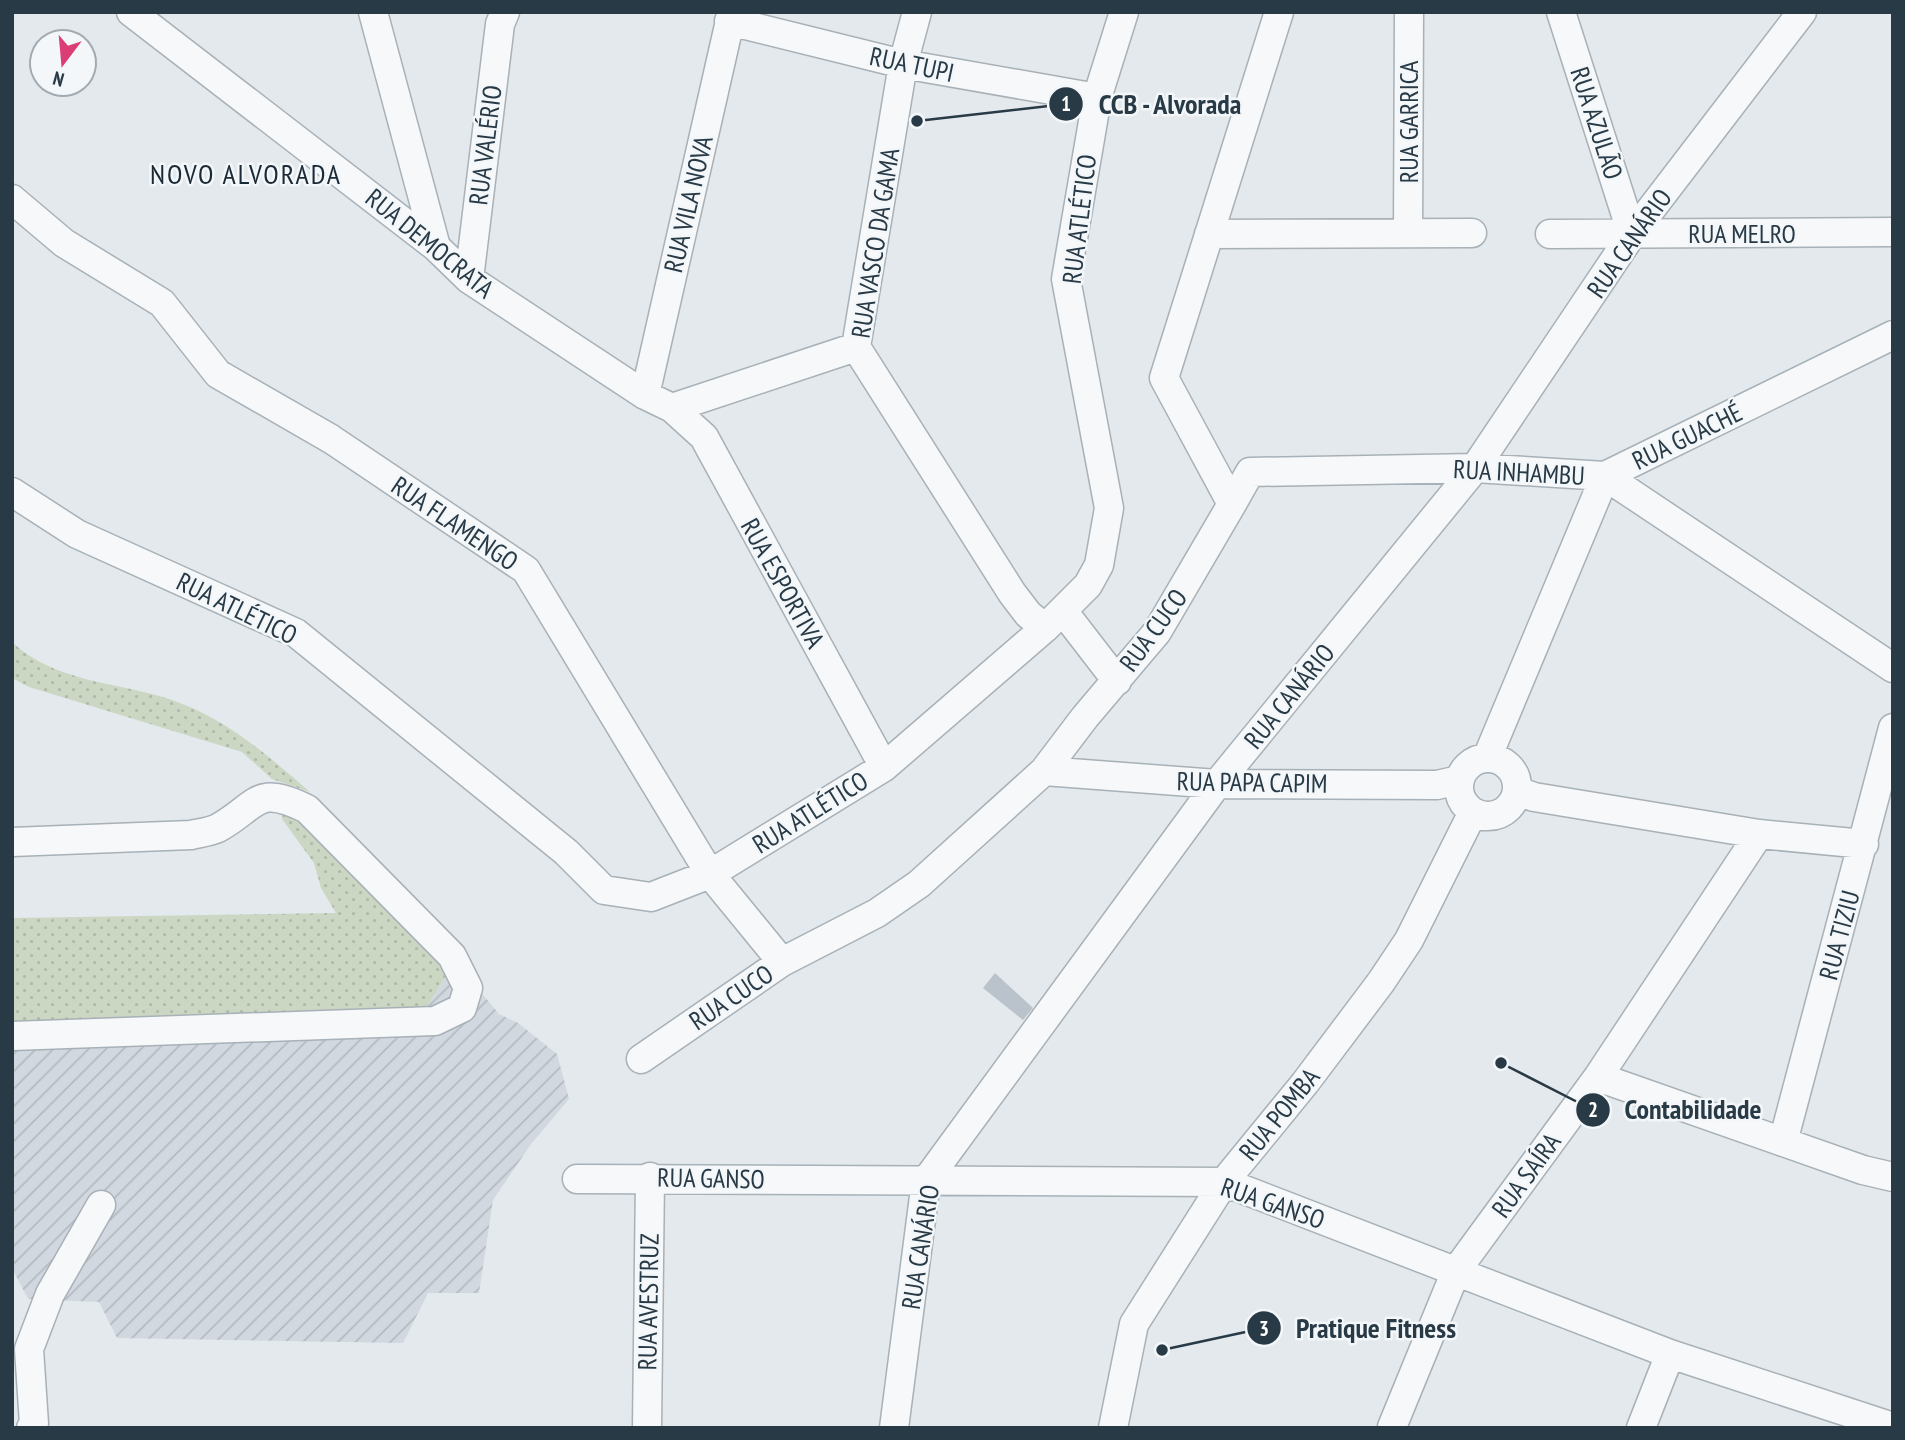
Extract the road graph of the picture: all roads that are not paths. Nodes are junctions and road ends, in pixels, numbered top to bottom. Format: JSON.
{"nodes":[{"id":1,"x":131,"y":12,"type":"edge"},
{"id":2,"x":373,"y":12,"type":"edge"},
{"id":3,"x":505,"y":12,"type":"edge"},
{"id":4,"x":917,"y":12,"type":"edge"},
{"id":5,"x":1124,"y":12,"type":"edge"},
{"id":6,"x":1279,"y":12,"type":"edge"},
{"id":7,"x":1409,"y":12,"type":"edge"},
{"id":8,"x":1561,"y":12,"type":"edge"},
{"id":9,"x":1802,"y":12,"type":"edge"},
{"id":10,"x":730,"y":17,"type":"edge"},
{"id":11,"x":904,"y":64,"type":"junction"},
{"id":12,"x":1097,"y":98,"type":"junction"},
{"id":13,"x":12,"y":199,"type":"edge"},
{"id":14,"x":1408,"y":232,"type":"junction"},
{"id":15,"x":1893,"y":232,"type":"edge"},
{"id":16,"x":1472,"y":233,"type":"dead end"},
{"id":17,"x":1209,"y":234,"type":"junction"},
{"id":18,"x":1550,"y":234,"type":"dead end"},
{"id":19,"x":1632,"y":234,"type":"junction"},
{"id":20,"x":436,"y":247,"type":"junction"},
{"id":21,"x":469,"y":279,"type":"junction"},
{"id":22,"x":1893,"y":335,"type":"edge"},
{"id":23,"x":856,"y":347,"type":"junction"},
{"id":24,"x":645,"y":395,"type":"junction"},
{"id":25,"x":672,"y":408,"type":"junction"},
{"id":26,"x":1475,"y":468,"type":"junction"},
{"id":27,"x":1605,"y":476,"type":"junction"},
{"id":28,"x":12,"y":492,"type":"edge"},
{"id":29,"x":1232,"y":505,"type":"junction"},
{"id":30,"x":1054,"y":620,"type":"junction"},
{"id":31,"x":1893,"y":668,"type":"edge"},
{"id":32,"x":1117,"y":681,"type":"junction"},
{"id":33,"x":1893,"y":728,"type":"edge"},
{"id":34,"x":1487,"y":758,"type":"junction"},
{"id":35,"x":884,"y":767,"type":"junction"},
{"id":36,"x":1044,"y":771,"type":"junction"},
{"id":37,"x":1460,"y":780,"type":"junction"},
{"id":38,"x":1217,"y":785,"type":"junction"},
{"id":39,"x":1517,"y":791,"type":"junction"},
{"id":40,"x":1473,"y":812,"type":"junction"},
{"id":41,"x":1882,"y":813,"type":"edge"},
{"id":42,"x":1759,"y":834,"type":"junction"},
{"id":43,"x":12,"y":842,"type":"edge"},
{"id":44,"x":1864,"y":844,"type":"junction"},
{"id":45,"x":710,"y":874,"type":"junction"},
{"id":46,"x":782,"y":962,"type":"junction"},
{"id":47,"x":12,"y":1036,"type":"edge"},
{"id":48,"x":641,"y":1059,"type":"dead end"},
{"id":49,"x":1598,"y":1077,"type":"junction"},
{"id":50,"x":1783,"y":1142,"type":"junction"},
{"id":51,"x":650,"y":1177,"type":"junction"},
{"id":52,"x":1893,"y":1177,"type":"edge"},
{"id":53,"x":576,"y":1179,"type":"dead end"},
{"id":54,"x":926,"y":1181,"type":"junction"},
{"id":55,"x":1224,"y":1182,"type":"junction"},
{"id":56,"x":100,"y":1205,"type":"dead end"},
{"id":57,"x":1456,"y":1271,"type":"junction"},
{"id":58,"x":1670,"y":1354,"type":"junction"},
{"id":59,"x":34,"y":1389,"type":"junction"},
{"id":60,"x":1392,"y":1427,"type":"edge"},
{"id":61,"x":1893,"y":1427,"type":"edge"},
{"id":62,"x":32,"y":1428,"type":"edge"},
{"id":63,"x":52,"y":1428,"type":"edge"},
{"id":64,"x":647,"y":1428,"type":"edge"},
{"id":65,"x":894,"y":1428,"type":"edge"},
{"id":66,"x":1113,"y":1428,"type":"edge"},
{"id":67,"x":1641,"y":1428,"type":"edge"}],
"edges":[{"from":1,"to":20,"type":"street","name":"RUA DEMOCRATA"},
{"from":2,"to":20,"type":"street"},
{"from":3,"to":21,"type":"street","name":"RUA VALÉRIO"},
{"from":4,"to":11,"type":"street","name":"RUA VASCO DA GAMA"},
{"from":5,"to":12,"type":"street","name":"RUA ATLÉTICO"},
{"from":6,"to":17,"type":"street"},
{"from":7,"to":14,"type":"street","name":"RUA GARRICA"},
{"from":8,"to":19,"type":"street","name":"RUA AZULÃO"},
{"from":9,"to":19,"type":"street","name":"RUA CANÁRIO"},
{"from":10,"to":11,"type":"street","name":"RUA TUPI"},
{"from":10,"to":24,"type":"street","name":"RUA VILA NOVA"},
{"from":11,"to":12,"type":"street","name":"RUA TUPI"},
{"from":11,"to":23,"type":"street","name":"RUA VASCO DA GAMA"},
{"from":12,"to":30,"type":"street","name":"RUA ATLÉTICO"},
{"from":13,"to":45,"type":"street","name":"RUA FLAMENGO"},
{"from":14,"to":16,"type":"street"},
{"from":14,"to":17,"type":"street"},
{"from":15,"to":19,"type":"street","name":"RUA MELRO"},
{"from":17,"to":29,"type":"street"},
{"from":18,"to":19,"type":"street","name":"RUA MELRO"},
{"from":19,"to":26,"type":"street","name":"RUA CANÁRIO"},
{"from":20,"to":21,"type":"street","name":"RUA DEMOCRATA"},
{"from":21,"to":24,"type":"street","name":"RUA DEMOCRATA"},
{"from":22,"to":27,"type":"street","name":"RUA GUACHÉ"},
{"from":23,"to":25,"type":"street"},
{"from":23,"to":30,"type":"street","name":"RUA VASCO DA GAMA"},
{"from":24,"to":25,"type":"street","name":"RUA DEMOCRATA"},
{"from":25,"to":35,"type":"street","name":"RUA ESPORTIVA"},
{"from":26,"to":27,"type":"street","name":"RUA INHAMBU"},
{"from":26,"to":29,"type":"street","name":"RUA INHAMBU"},
{"from":26,"to":38,"type":"street","name":"RUA CANÁRIO"},
{"from":27,"to":31,"type":"street","name":"RUA INHAMBU"},
{"from":27,"to":34,"type":"street","name":"RUA GUACHÉ"},
{"from":28,"to":45,"type":"street","name":"RUA ATLÉTICO"},
{"from":29,"to":32,"type":"street","name":"RUA CUCO"},
{"from":30,"to":32,"type":"street","name":"RUA VASCO DA GAMA"},
{"from":30,"to":35,"type":"street","name":"RUA ATLÉTICO"},
{"from":32,"to":36,"type":"street","name":"RUA CUCO"},
{"from":33,"to":41,"type":"street","name":"RUA TIZIU"},
{"from":34,"to":37,"type":"street"},
{"from":34,"to":39,"type":"street"},
{"from":35,"to":45,"type":"street","name":"RUA ATLÉTICO"},
{"from":36,"to":38,"type":"street","name":"RUA PAPA CAPIM"},
{"from":36,"to":46,"type":"street","name":"RUA CUCO"},
{"from":37,"to":38,"type":"street","name":"RUA PAPA CAPIM"},
{"from":37,"to":40,"type":"street"},
{"from":38,"to":54,"type":"street","name":"RUA CANÁRIO"},
{"from":39,"to":40,"type":"street"},
{"from":39,"to":42,"type":"street"},
{"from":40,"to":55,"type":"street","name":"RUA POMBA"},
{"from":41,"to":44,"type":"street","name":"RUA TIZIU"},
{"from":42,"to":44,"type":"street"},
{"from":42,"to":49,"type":"street","name":"RUA SAÍRA"},
{"from":43,"to":47,"type":"street"},
{"from":44,"to":50,"type":"street","name":"RUA TIZIU"},
{"from":45,"to":46,"type":"street","name":"RUA FLAMENGO"},
{"from":46,"to":48,"type":"street","name":"RUA CUCO"},
{"from":49,"to":50,"type":"street"},
{"from":49,"to":57,"type":"street","name":"RUA SAÍRA"},
{"from":50,"to":52,"type":"street"},
{"from":51,"to":53,"type":"street","name":"RUA GANSO"},
{"from":51,"to":54,"type":"street","name":"RUA GANSO"},
{"from":51,"to":64,"type":"street","name":"RUA AVESTRUZ"},
{"from":54,"to":55,"type":"street","name":"RUA GANSO"},
{"from":54,"to":65,"type":"street","name":"RUA CANÁRIO"},
{"from":55,"to":57,"type":"street","name":"RUA GANSO"},
{"from":55,"to":66,"type":"street","name":"RUA POMBA"},
{"from":56,"to":59,"type":"street"},
{"from":57,"to":58,"type":"street","name":"RUA GANSO"},
{"from":57,"to":60,"type":"street","name":"RUA SAÍRA"},
{"from":58,"to":61,"type":"street","name":"RUA GANSO"},
{"from":58,"to":67,"type":"street"},
{"from":59,"to":62,"type":"street"},
{"from":59,"to":63,"type":"street"}]}
